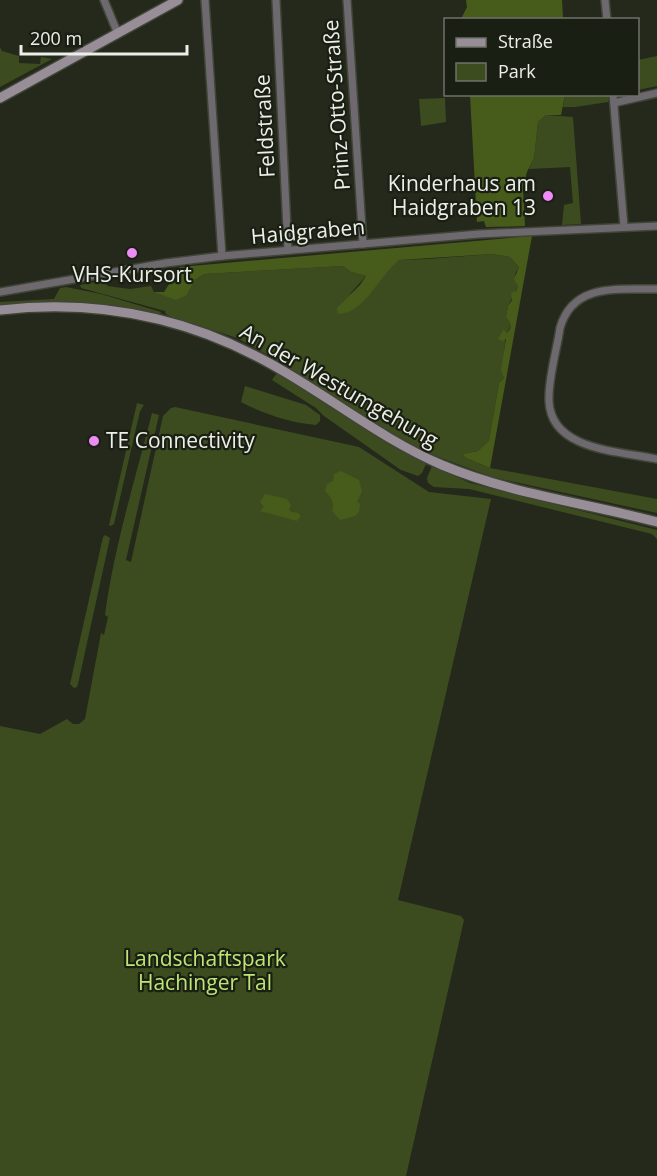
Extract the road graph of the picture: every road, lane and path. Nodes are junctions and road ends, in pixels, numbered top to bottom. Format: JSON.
{"nodes":[{"id":1,"x":104,"y":0,"type":"edge"},
{"id":2,"x":178,"y":0,"type":"edge"},
{"id":3,"x":205,"y":0,"type":"edge"},
{"id":4,"x":276,"y":0,"type":"edge"},
{"id":5,"x":347,"y":0,"type":"edge"},
{"id":6,"x":605,"y":0,"type":"edge"},
{"id":7,"x":607,"y":18,"type":"edge"},
{"id":8,"x":118,"y":34,"type":"junction"},
{"id":9,"x":657,"y":93,"type":"edge"},
{"id":10,"x":613,"y":96,"type":"edge"},
{"id":11,"x":0,"y":98,"type":"edge"},
{"id":12,"x":614,"y":103,"type":"junction"},
{"id":13,"x":657,"y":226,"type":"edge"},
{"id":14,"x":624,"y":227,"type":"junction"},
{"id":15,"x":363,"y":244,"type":"junction"},
{"id":16,"x":288,"y":250,"type":"junction"},
{"id":17,"x":222,"y":256,"type":"junction"},
{"id":18,"x":657,"y":289,"type":"edge"},
{"id":19,"x":0,"y":292,"type":"edge"},
{"id":20,"x":0,"y":310,"type":"edge"},
{"id":21,"x":657,"y":459,"type":"edge"},
{"id":22,"x":657,"y":522,"type":"edge"}],
"edges":[{"from":1,"to":8,"type":"street"},
{"from":2,"to":8,"type":"main road"},
{"from":3,"to":17,"type":"street"},
{"from":4,"to":16,"type":"street","name":"Feldstraße"},
{"from":5,"to":15,"type":"street","name":"Prinz-Otto-Straße"},
{"from":6,"to":7,"type":"street"},
{"from":8,"to":11,"type":"main road"},
{"from":9,"to":12,"type":"street"},
{"from":10,"to":12,"type":"street"},
{"from":12,"to":14,"type":"street"},
{"from":13,"to":14,"type":"street","name":"Haidgraben"},
{"from":14,"to":15,"type":"street","name":"Haidgraben"},
{"from":15,"to":16,"type":"street","name":"Haidgraben"},
{"from":16,"to":17,"type":"street","name":"Haidgraben"},
{"from":17,"to":19,"type":"street","name":"Haidgraben"},
{"from":18,"to":21,"type":"street"},
{"from":20,"to":22,"type":"main road","name":"An der Westumgehung"}]}
